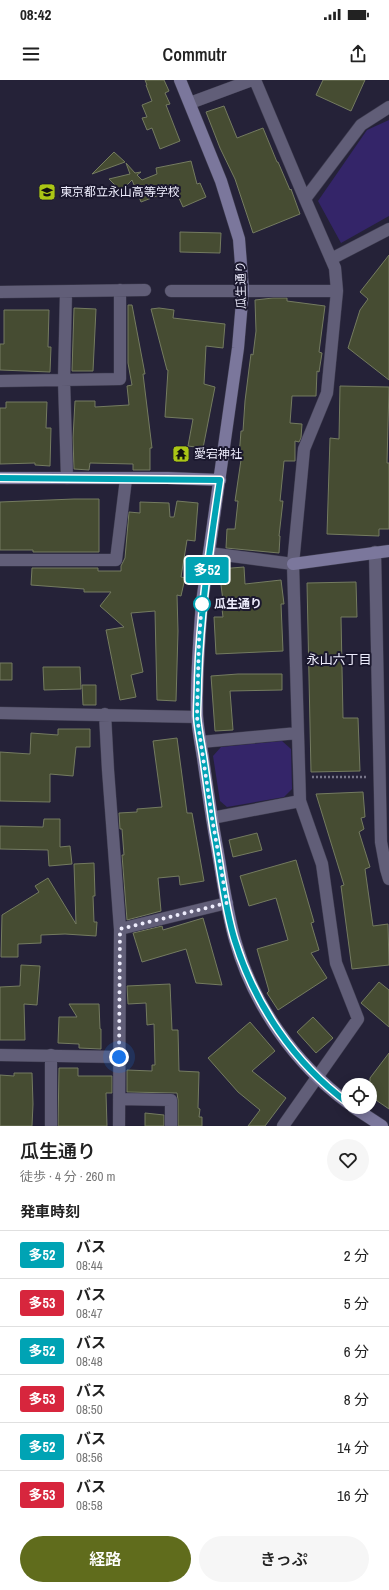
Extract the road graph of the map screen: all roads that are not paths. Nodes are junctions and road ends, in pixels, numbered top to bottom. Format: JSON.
{"nodes":[{"id":1,"x":180,"y":80,"type":"edge"},
{"id":2,"x":252,"y":80,"type":"edge"},
{"id":3,"x":256,"y":80,"type":"edge"},
{"id":4,"x":190,"y":103,"type":"junction"},
{"id":5,"x":389,"y":107,"type":"edge"},
{"id":6,"x":305,"y":200,"type":"junction"},
{"id":7,"x":389,"y":229,"type":"edge"},
{"id":8,"x":331,"y":258,"type":"junction"},
{"id":9,"x":120,"y":290,"type":"junction"},
{"id":10,"x":145,"y":290,"type":"dead end"},
{"id":11,"x":243,"y":290,"type":"junction"},
{"id":12,"x":337,"y":290,"type":"junction"},
{"id":13,"x":171,"y":291,"type":"dead end"},
{"id":14,"x":0,"y":292,"type":"edge"},
{"id":15,"x":66,"y":292,"type":"junction"},
{"id":16,"x":64,"y":380,"type":"junction"},
{"id":17,"x":0,"y":381,"type":"edge"},
{"id":18,"x":0,"y":478,"type":"edge"},
{"id":19,"x":67,"y":478,"type":"junction"},
{"id":20,"x":126,"y":480,"type":"junction"},
{"id":21,"x":220,"y":480,"type":"junction"},
{"id":22,"x":389,"y":551,"type":"edge"},
{"id":23,"x":209,"y":552,"type":"junction"},
{"id":24,"x":374,"y":552,"type":"junction"},
{"id":25,"x":0,"y":560,"type":"edge"},
{"id":26,"x":293,"y":564,"type":"junction"},
{"id":27,"x":0,"y":713,"type":"edge"},
{"id":28,"x":105,"y":714,"type":"junction"},
{"id":29,"x":197,"y":717,"type":"junction"},
{"id":30,"x":298,"y":733,"type":"junction"},
{"id":31,"x":201,"y":742,"type":"junction"},
{"id":32,"x":300,"y":801,"type":"junction"},
{"id":33,"x":212,"y":818,"type":"junction"},
{"id":34,"x":389,"y":879,"type":"edge"},
{"id":35,"x":227,"y":903,"type":"junction"},
{"id":36,"x":120,"y":929,"type":"junction"},
{"id":37,"x":0,"y":1055,"type":"edge"},
{"id":38,"x":51,"y":1055,"type":"junction"},
{"id":39,"x":119,"y":1057,"type":"junction"},
{"id":40,"x":318,"y":1077,"type":"junction"},
{"id":41,"x":341,"y":1097,"type":"edge"},
{"id":42,"x":119,"y":1099,"type":"junction"},
{"id":43,"x":364,"y":1114,"type":"edge"},
{"id":44,"x":52,"y":1126,"type":"edge"},
{"id":45,"x":119,"y":1126,"type":"edge"},
{"id":46,"x":171,"y":1126,"type":"edge"},
{"id":47,"x":283,"y":1126,"type":"edge"},
{"id":48,"x":382,"y":1126,"type":"edge"}],
"edges":[{"from":1,"to":4,"type":"street","name":"瓜生通り"},
{"from":2,"to":4,"type":"street"},
{"from":3,"to":6,"type":"street"},
{"from":4,"to":11,"type":"street","name":"瓜生通り"},
{"from":5,"to":6,"type":"street"},
{"from":6,"to":8,"type":"street"},
{"from":7,"to":8,"type":"street"},
{"from":8,"to":12,"type":"street"},
{"from":9,"to":10,"type":"street"},
{"from":9,"to":15,"type":"street"},
{"from":9,"to":16,"type":"street"},
{"from":11,"to":12,"type":"street"},
{"from":11,"to":13,"type":"street"},
{"from":11,"to":21,"type":"street","name":"瓜生通り"},
{"from":12,"to":26,"type":"street"},
{"from":14,"to":15,"type":"street"},
{"from":15,"to":16,"type":"street"},
{"from":16,"to":17,"type":"street"},
{"from":16,"to":19,"type":"street"},
{"from":18,"to":19,"type":"street"},
{"from":19,"to":20,"type":"street"},
{"from":20,"to":21,"type":"street"},
{"from":20,"to":25,"type":"street"},
{"from":21,"to":23,"type":"street","name":"瓜生通り"},
{"from":22,"to":24,"type":"street"},
{"from":23,"to":26,"type":"street"},
{"from":23,"to":29,"type":"street","name":"瓜生通り"},
{"from":24,"to":26,"type":"street"},
{"from":24,"to":34,"type":"street"},
{"from":26,"to":30,"type":"street"},
{"from":27,"to":28,"type":"street"},
{"from":28,"to":29,"type":"street"},
{"from":28,"to":36,"type":"street"},
{"from":29,"to":31,"type":"street","name":"瓜生通り"},
{"from":30,"to":31,"type":"street"},
{"from":30,"to":32,"type":"street"},
{"from":31,"to":33,"type":"street","name":"瓜生通り"},
{"from":32,"to":33,"type":"street"},
{"from":32,"to":40,"type":"street"},
{"from":33,"to":35,"type":"street","name":"瓜生通り"},
{"from":35,"to":36,"type":"street"},
{"from":35,"to":40,"type":"street","name":"瓜生通り"},
{"from":36,"to":39,"type":"street"},
{"from":37,"to":38,"type":"street"},
{"from":38,"to":39,"type":"street"},
{"from":38,"to":44,"type":"street"},
{"from":39,"to":42,"type":"street"},
{"from":40,"to":41,"type":"street","name":"瓜生通り"},
{"from":40,"to":47,"type":"street"},
{"from":42,"to":45,"type":"street"},
{"from":42,"to":46,"type":"street"},
{"from":43,"to":48,"type":"street"}]}
